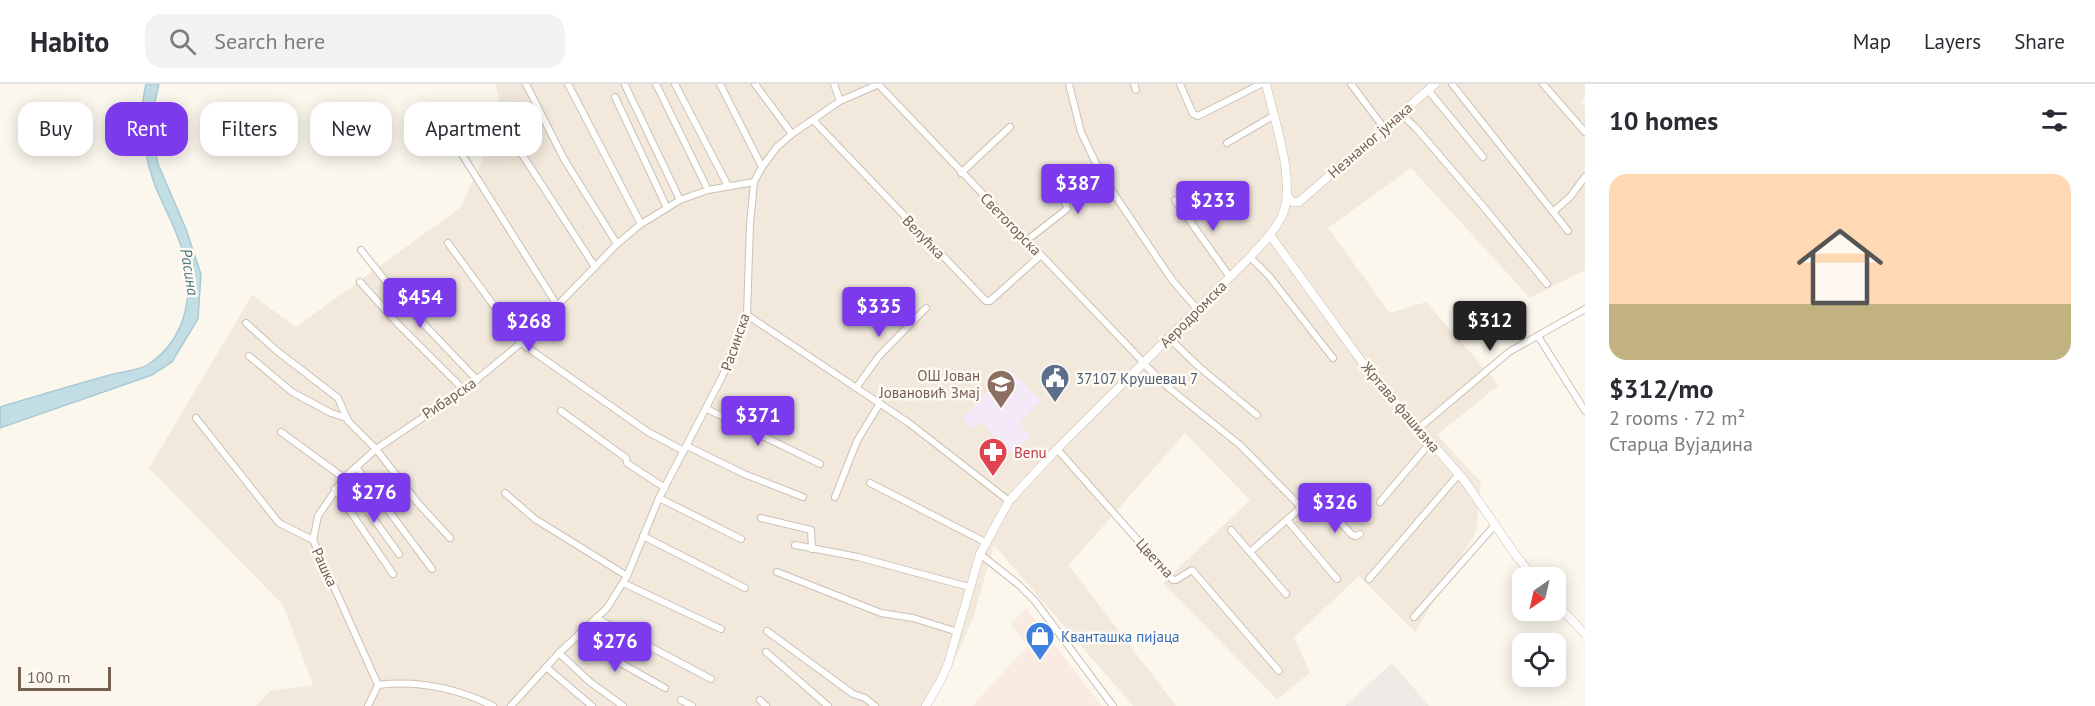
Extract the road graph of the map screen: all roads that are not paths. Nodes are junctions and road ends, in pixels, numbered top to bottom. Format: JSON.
{"nodes":[{"id":1,"x":526,"y":84,"type":"edge"},
{"id":2,"x":568,"y":84,"type":"edge"},
{"id":3,"x":656,"y":84,"type":"edge"},
{"id":4,"x":675,"y":84,"type":"edge"},
{"id":5,"x":720,"y":84,"type":"edge"},
{"id":6,"x":754,"y":84,"type":"edge"},
{"id":7,"x":834,"y":84,"type":"edge"},
{"id":8,"x":879,"y":84,"type":"edge"},
{"id":9,"x":1069,"y":84,"type":"edge"},
{"id":10,"x":1180,"y":84,"type":"edge"},
{"id":11,"x":1261,"y":84,"type":"edge"},
{"id":12,"x":1266,"y":84,"type":"edge"},
{"id":13,"x":1351,"y":84,"type":"edge"},
{"id":14,"x":1452,"y":84,"type":"edge"},
{"id":15,"x":1543,"y":84,"type":"edge"},
{"id":16,"x":625,"y":85,"type":"edge"},
{"id":17,"x":1431,"y":87,"type":"edge"},
{"id":18,"x":615,"y":97,"type":"dead end"},
{"id":19,"x":840,"y":101,"type":"junction"},
{"id":20,"x":1401,"y":114,"type":"junction"},
{"id":21,"x":1274,"y":116,"type":"junction"},
{"id":22,"x":813,"y":120,"type":"junction"},
{"id":23,"x":1010,"y":127,"type":"dead end"},
{"id":24,"x":1384,"y":128,"type":"junction"},
{"id":25,"x":1585,"y":132,"type":"edge"},
{"id":26,"x":792,"y":134,"type":"junction"},
{"id":27,"x":1227,"y":143,"type":"dead end"},
{"id":28,"x":463,"y":156,"type":"edge"},
{"id":29,"x":523,"y":156,"type":"edge"},
{"id":30,"x":1483,"y":157,"type":"dead end"},
{"id":31,"x":762,"y":168,"type":"junction"},
{"id":32,"x":1047,"y":169,"type":"dead end"},
{"id":33,"x":962,"y":173,"type":"junction"},
{"id":34,"x":1585,"y":177,"type":"edge"},
{"id":35,"x":754,"y":182,"type":"junction"},
{"id":36,"x":1288,"y":185,"type":"junction"},
{"id":37,"x":728,"y":186,"type":"junction"},
{"id":38,"x":708,"y":190,"type":"junction"},
{"id":39,"x":1294,"y":199,"type":"junction"},
{"id":40,"x":680,"y":200,"type":"junction"},
{"id":41,"x":1175,"y":200,"type":"dead end"},
{"id":42,"x":667,"y":208,"type":"junction"},
{"id":43,"x":1553,"y":212,"type":"junction"},
{"id":44,"x":1279,"y":221,"type":"junction"},
{"id":45,"x":641,"y":224,"type":"junction"},
{"id":46,"x":1568,"y":231,"type":"dead end"},
{"id":47,"x":1270,"y":235,"type":"junction"},
{"id":48,"x":1026,"y":241,"type":"junction"},
{"id":49,"x":448,"y":243,"type":"dead end"},
{"id":50,"x":617,"y":244,"type":"junction"},
{"id":51,"x":361,"y":250,"type":"dead end"},
{"id":52,"x":1041,"y":255,"type":"junction"},
{"id":53,"x":1250,"y":257,"type":"junction"},
{"id":54,"x":595,"y":267,"type":"junction"},
{"id":55,"x":1230,"y":277,"type":"junction"},
{"id":56,"x":360,"y":282,"type":"dead end"},
{"id":57,"x":1547,"y":284,"type":"dead end"},
{"id":58,"x":557,"y":305,"type":"junction"},
{"id":59,"x":926,"y":308,"type":"dead end"},
{"id":60,"x":1585,"y":309,"type":"edge"},
{"id":61,"x":1198,"y":310,"type":"junction"},
{"id":62,"x":747,"y":315,"type":"junction"},
{"id":63,"x":246,"y":323,"type":"dead end"},
{"id":64,"x":1538,"y":336,"type":"junction"},
{"id":65,"x":1169,"y":338,"type":"junction"},
{"id":66,"x":521,"y":343,"type":"junction"},
{"id":67,"x":249,"y":356,"type":"dead end"},
{"id":68,"x":1333,"y":358,"type":"dead end"},
{"id":69,"x":1145,"y":364,"type":"junction"},
{"id":70,"x":477,"y":380,"type":"junction"},
{"id":71,"x":856,"y":388,"type":"junction"},
{"id":72,"x":464,"y":390,"type":"junction"},
{"id":73,"x":880,"y":403,"type":"junction"},
{"id":74,"x":707,"y":409,"type":"junction"},
{"id":75,"x":561,"y":411,"type":"dead end"},
{"id":76,"x":1585,"y":411,"type":"edge"},
{"id":77,"x":1257,"y":415,"type":"dead end"},
{"id":78,"x":196,"y":418,"type":"dead end"},
{"id":79,"x":347,"y":418,"type":"junction"},
{"id":80,"x":1418,"y":429,"type":"junction"},
{"id":81,"x":281,"y":432,"type":"dead end"},
{"id":82,"x":1431,"y":443,"type":"junction"},
{"id":83,"x":376,"y":449,"type":"junction"},
{"id":84,"x":685,"y":449,"type":"junction"},
{"id":85,"x":1057,"y":449,"type":"junction"},
{"id":86,"x":820,"y":464,"type":"dead end"},
{"id":87,"x":356,"y":467,"type":"junction"},
{"id":88,"x":1459,"y":474,"type":"junction"},
{"id":89,"x":344,"y":477,"type":"junction"},
{"id":90,"x":870,"y":483,"type":"dead end"},
{"id":91,"x":665,"y":488,"type":"junction"},
{"id":92,"x":335,"y":489,"type":"junction"},
{"id":93,"x":505,"y":493,"type":"dead end"},
{"id":94,"x":803,"y":497,"type":"dead end"},
{"id":95,"x":835,"y":497,"type":"dead end"},
{"id":96,"x":659,"y":498,"type":"junction"},
{"id":97,"x":1009,"y":501,"type":"junction"},
{"id":98,"x":1380,"y":502,"type":"dead end"},
{"id":99,"x":1301,"y":507,"type":"junction"},
{"id":100,"x":761,"y":518,"type":"dead end"},
{"id":101,"x":1288,"y":521,"type":"junction"},
{"id":102,"x":1496,"y":525,"type":"junction"},
{"id":103,"x":1231,"y":530,"type":"dead end"},
{"id":104,"x":1360,"y":534,"type":"dead end"},
{"id":105,"x":643,"y":536,"type":"junction"},
{"id":106,"x":450,"y":538,"type":"dead end"},
{"id":107,"x":741,"y":539,"type":"dead end"},
{"id":108,"x":313,"y":540,"type":"junction"},
{"id":109,"x":985,"y":542,"type":"junction"},
{"id":110,"x":795,"y":546,"type":"dead end"},
{"id":111,"x":812,"y":549,"type":"junction"},
{"id":112,"x":1250,"y":552,"type":"junction"},
{"id":113,"x":399,"y":554,"type":"dead end"},
{"id":114,"x":980,"y":554,"type":"junction"},
{"id":115,"x":1526,"y":567,"type":"edge"},
{"id":116,"x":432,"y":569,"type":"dead end"},
{"id":117,"x":777,"y":572,"type":"dead end"},
{"id":118,"x":393,"y":574,"type":"dead end"},
{"id":119,"x":627,"y":576,"type":"junction"},
{"id":120,"x":1337,"y":579,"type":"dead end"},
{"id":121,"x":1369,"y":579,"type":"dead end"},
{"id":122,"x":623,"y":583,"type":"junction"},
{"id":123,"x":969,"y":587,"type":"junction"},
{"id":124,"x":745,"y":588,"type":"dead end"},
{"id":125,"x":1286,"y":594,"type":"dead end"},
{"id":126,"x":1566,"y":614,"type":"edge"},
{"id":127,"x":1414,"y":617,"type":"dead end"},
{"id":128,"x":596,"y":618,"type":"junction"},
{"id":129,"x":721,"y":629,"type":"dead end"},
{"id":130,"x":767,"y":631,"type":"dead end"},
{"id":131,"x":958,"y":632,"type":"junction"},
{"id":132,"x":579,"y":634,"type":"junction"},
{"id":133,"x":1585,"y":634,"type":"edge"},
{"id":134,"x":766,"y":652,"type":"dead end"},
{"id":135,"x":559,"y":653,"type":"junction"},
{"id":136,"x":546,"y":667,"type":"junction"},
{"id":137,"x":1279,"y":670,"type":"dead end"},
{"id":138,"x":711,"y":679,"type":"dead end"},
{"id":139,"x":378,"y":685,"type":"junction"},
{"id":140,"x":665,"y":688,"type":"dead end"},
{"id":141,"x":681,"y":700,"type":"dead end"},
{"id":142,"x":760,"y":700,"type":"dead end"},
{"id":143,"x":368,"y":706,"type":"edge"},
{"id":144,"x":493,"y":706,"type":"edge"},
{"id":145,"x":511,"y":706,"type":"edge"},
{"id":146,"x":592,"y":706,"type":"edge"},
{"id":147,"x":623,"y":706,"type":"edge"},
{"id":148,"x":692,"y":706,"type":"edge"},
{"id":149,"x":766,"y":706,"type":"edge"},
{"id":150,"x":828,"y":706,"type":"edge"},
{"id":151,"x":875,"y":706,"type":"edge"},
{"id":152,"x":926,"y":706,"type":"edge"},
{"id":153,"x":1113,"y":706,"type":"edge"}],
"edges":[{"from":1,"to":50,"type":"street"},
{"from":2,"to":45,"type":"street"},
{"from":3,"to":38,"type":"street"},
{"from":4,"to":37,"type":"street"},
{"from":5,"to":31,"type":"street"},
{"from":6,"to":26,"type":"street"},
{"from":7,"to":19,"type":"street"},
{"from":8,"to":19,"type":"street","name":"Расинска"},
{"from":8,"to":33,"type":"street","name":"Светогорска"},
{"from":9,"to":61,"type":"street"},
{"from":10,"to":11,"type":"street"},
{"from":12,"to":21,"type":"street","name":"Аеродромска"},
{"from":13,"to":24,"type":"street"},
{"from":14,"to":43,"type":"street"},
{"from":15,"to":25,"type":"street"},
{"from":16,"to":40,"type":"street"},
{"from":17,"to":20,"type":"street","name":"Незнаног јунака"},
{"from":17,"to":30,"type":"street"},
{"from":18,"to":42,"type":"street"},
{"from":19,"to":22,"type":"street","name":"Расинска"},
{"from":20,"to":24,"type":"street","name":"Незнаног јунака"},
{"from":20,"to":57,"type":"street"},
{"from":21,"to":27,"type":"street"},
{"from":21,"to":36,"type":"street","name":"Аеродромска"},
{"from":22,"to":26,"type":"street","name":"Расинска"},
{"from":22,"to":52,"type":"street","name":"Велућка"},
{"from":23,"to":33,"type":"street"},
{"from":24,"to":39,"type":"street","name":"Незнаног јунака"},
{"from":26,"to":31,"type":"street","name":"Расинска"},
{"from":28,"to":58,"type":"street"},
{"from":29,"to":54,"type":"street"},
{"from":31,"to":35,"type":"street","name":"Расинска"},
{"from":32,"to":48,"type":"street"},
{"from":33,"to":48,"type":"street","name":"Светогорска"},
{"from":34,"to":43,"type":"street"},
{"from":35,"to":37,"type":"street","name":"Рибарска"},
{"from":35,"to":62,"type":"street","name":"Расинска"},
{"from":36,"to":39,"type":"street"},
{"from":36,"to":39,"type":"street","name":"Аеродромска"},
{"from":37,"to":38,"type":"street","name":"Рибарска"},
{"from":38,"to":40,"type":"street","name":"Рибарска"},
{"from":39,"to":44,"type":"street","name":"Незнаног јунака"},
{"from":39,"to":44,"type":"street","name":"Аеродромска"},
{"from":40,"to":42,"type":"street","name":"Рибарска"},
{"from":41,"to":55,"type":"street"},
{"from":42,"to":45,"type":"street","name":"Рибарска"},
{"from":43,"to":46,"type":"street"},
{"from":44,"to":47,"type":"street","name":"Аеродромска"},
{"from":45,"to":50,"type":"street","name":"Рибарска"},
{"from":47,"to":53,"type":"street","name":"Аеродромска"},
{"from":47,"to":80,"type":"street","name":"Жртава фашизма"},
{"from":48,"to":52,"type":"street","name":"Светогорска"},
{"from":49,"to":66,"type":"street"},
{"from":50,"to":54,"type":"street","name":"Рибарска"},
{"from":51,"to":70,"type":"street"},
{"from":52,"to":69,"type":"street","name":"Светогорска"},
{"from":53,"to":55,"type":"street","name":"Аеродромска"},
{"from":53,"to":68,"type":"street"},
{"from":54,"to":58,"type":"street","name":"Рибарска"},
{"from":55,"to":61,"type":"street","name":"Аеродромска"},
{"from":56,"to":72,"type":"street"},
{"from":58,"to":66,"type":"street","name":"Рибарска"},
{"from":59,"to":71,"type":"street"},
{"from":60,"to":64,"type":"street"},
{"from":61,"to":65,"type":"street","name":"Аеродромска"},
{"from":62,"to":71,"type":"street"},
{"from":62,"to":74,"type":"street","name":"Расинска"},
{"from":63,"to":79,"type":"street"},
{"from":64,"to":76,"type":"street"},
{"from":64,"to":80,"type":"street"},
{"from":65,"to":69,"type":"street","name":"Аеродромска"},
{"from":65,"to":77,"type":"street"},
{"from":66,"to":70,"type":"street","name":"Рибарска"},
{"from":66,"to":84,"type":"street"},
{"from":67,"to":79,"type":"street"},
{"from":69,"to":85,"type":"street","name":"Аеродромска"},
{"from":69,"to":99,"type":"street","name":"Светогорска"},
{"from":70,"to":72,"type":"street","name":"Рибарска"},
{"from":71,"to":73,"type":"street"},
{"from":72,"to":83,"type":"street","name":"Рибарска"},
{"from":73,"to":95,"type":"street"},
{"from":73,"to":97,"type":"street"},
{"from":74,"to":84,"type":"street","name":"Расинска"},
{"from":74,"to":86,"type":"street"},
{"from":75,"to":91,"type":"street"},
{"from":78,"to":108,"type":"street","name":"Рашка"},
{"from":79,"to":83,"type":"street"},
{"from":80,"to":82,"type":"street","name":"Жртава фашизма"},
{"from":81,"to":89,"type":"street"},
{"from":82,"to":88,"type":"street","name":"Жртава фашизма"},
{"from":82,"to":98,"type":"street"},
{"from":83,"to":87,"type":"street","name":"Рибарска"},
{"from":83,"to":106,"type":"street"},
{"from":84,"to":91,"type":"street","name":"Расинска"},
{"from":84,"to":94,"type":"street"},
{"from":85,"to":97,"type":"street","name":"Аеродромска"},
{"from":85,"to":137,"type":"street","name":"Цветна"},
{"from":87,"to":89,"type":"street","name":"Рибарска"},
{"from":87,"to":116,"type":"street"},
{"from":88,"to":102,"type":"street","name":"Жртава фашизма"},
{"from":88,"to":121,"type":"street"},
{"from":89,"to":92,"type":"street","name":"Рибарска"},
{"from":89,"to":113,"type":"street"},
{"from":90,"to":109,"type":"street"},
{"from":91,"to":96,"type":"street","name":"Расинска"},
{"from":92,"to":108,"type":"street","name":"Рибарска"},
{"from":92,"to":118,"type":"street"},
{"from":93,"to":119,"type":"street"},
{"from":96,"to":105,"type":"street","name":"Расинска"},
{"from":96,"to":107,"type":"street"},
{"from":97,"to":109,"type":"street","name":"Аеродромска"},
{"from":99,"to":101,"type":"street"},
{"from":99,"to":104,"type":"street"},
{"from":100,"to":111,"type":"street"},
{"from":101,"to":112,"type":"street"},
{"from":101,"to":120,"type":"street"},
{"from":102,"to":115,"type":"street","name":"Жртава фашизма"},
{"from":102,"to":127,"type":"street"},
{"from":103,"to":112,"type":"street"},
{"from":105,"to":119,"type":"street","name":"Расинска"},
{"from":105,"to":124,"type":"street"},
{"from":108,"to":139,"type":"street","name":"Рашка"},
{"from":109,"to":114,"type":"street","name":"Аеродромска"},
{"from":110,"to":111,"type":"street"},
{"from":111,"to":123,"type":"street"},
{"from":112,"to":125,"type":"street"},
{"from":114,"to":123,"type":"street","name":"Аеродромска"},
{"from":114,"to":153,"type":"street"},
{"from":117,"to":131,"type":"street"},
{"from":119,"to":122,"type":"street","name":"Расинска"},
{"from":122,"to":128,"type":"street","name":"Расинска"},
{"from":122,"to":129,"type":"street"},
{"from":123,"to":131,"type":"street","name":"Аеродромска"},
{"from":126,"to":133,"type":"street"},
{"from":128,"to":132,"type":"street","name":"Расинска"},
{"from":128,"to":138,"type":"street"},
{"from":130,"to":151,"type":"street"},
{"from":131,"to":152,"type":"street","name":"Аеродромска"},
{"from":132,"to":135,"type":"street","name":"Расинска"},
{"from":132,"to":140,"type":"street"},
{"from":134,"to":150,"type":"street"},
{"from":135,"to":136,"type":"street","name":"Расинска"},
{"from":135,"to":147,"type":"street"},
{"from":136,"to":145,"type":"street","name":"Расинска"},
{"from":136,"to":146,"type":"street"},
{"from":139,"to":143,"type":"street"},
{"from":139,"to":144,"type":"street"},
{"from":141,"to":148,"type":"street"},
{"from":142,"to":149,"type":"street"}]}
